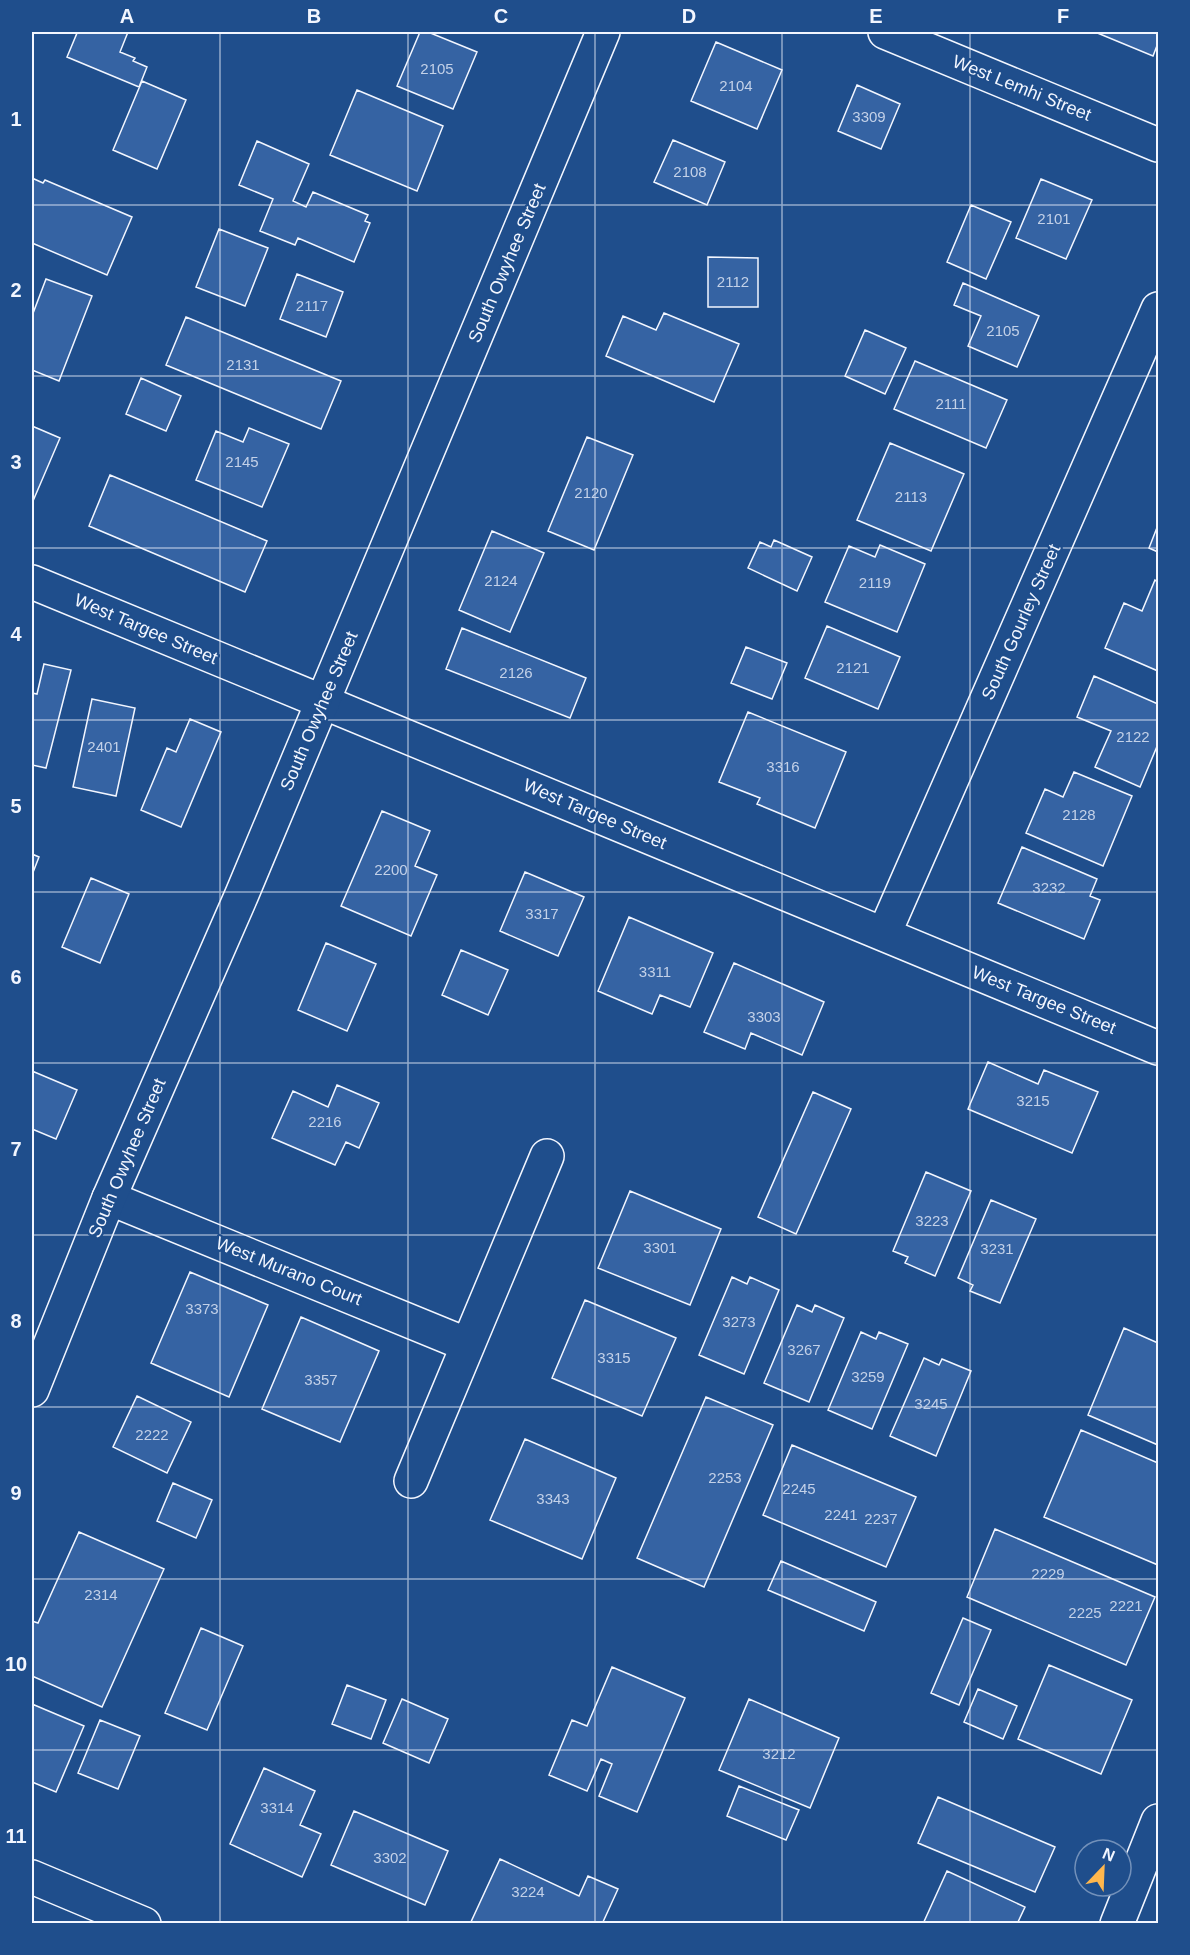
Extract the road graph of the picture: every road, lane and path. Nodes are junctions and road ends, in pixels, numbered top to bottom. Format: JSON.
{"nodes":[{"id":1,"x":603,"y":32,"type":"edge"},
{"id":2,"x":885,"y":32,"type":"edge"},
{"id":3,"x":1158,"y":145,"type":"edge"},
{"id":4,"x":1158,"y":309,"type":"edge"},
{"id":5,"x":32,"y":582,"type":"edge"},
{"id":6,"x":323,"y":702,"type":"junction"},
{"id":7,"x":884,"y":934,"type":"junction"},
{"id":8,"x":1158,"y":1048,"type":"edge"},
{"id":9,"x":547,"y":1156,"type":"dead end"},
{"id":10,"x":109,"y":1198,"type":"junction"},
{"id":11,"x":468,"y":1344,"type":"junction"},
{"id":12,"x":32,"y":1390,"type":"edge"},
{"id":13,"x":411,"y":1481,"type":"dead end"},
{"id":14,"x":1158,"y":1821,"type":"edge"},
{"id":15,"x":32,"y":1877,"type":"edge"},
{"id":16,"x":144,"y":1923,"type":"edge"},
{"id":17,"x":1117,"y":1923,"type":"edge"}],
"edges":[{"from":1,"to":6,"type":"street","name":"South Owyhee Street"},
{"from":2,"to":3,"type":"street","name":"West Lemhi Street"},
{"from":4,"to":7,"type":"street","name":"South Gourley Street"},
{"from":5,"to":6,"type":"street","name":"West Targee Street"},
{"from":6,"to":7,"type":"street","name":"West Targee Street"},
{"from":6,"to":10,"type":"street","name":"South Owyhee Street"},
{"from":7,"to":8,"type":"street","name":"West Targee Street"},
{"from":9,"to":11,"type":"street"},
{"from":10,"to":11,"type":"street","name":"West Murano Court"},
{"from":10,"to":12,"type":"street","name":"South Owyhee Street"},
{"from":11,"to":13,"type":"street"},
{"from":14,"to":17,"type":"street"},
{"from":15,"to":16,"type":"street"}]}
